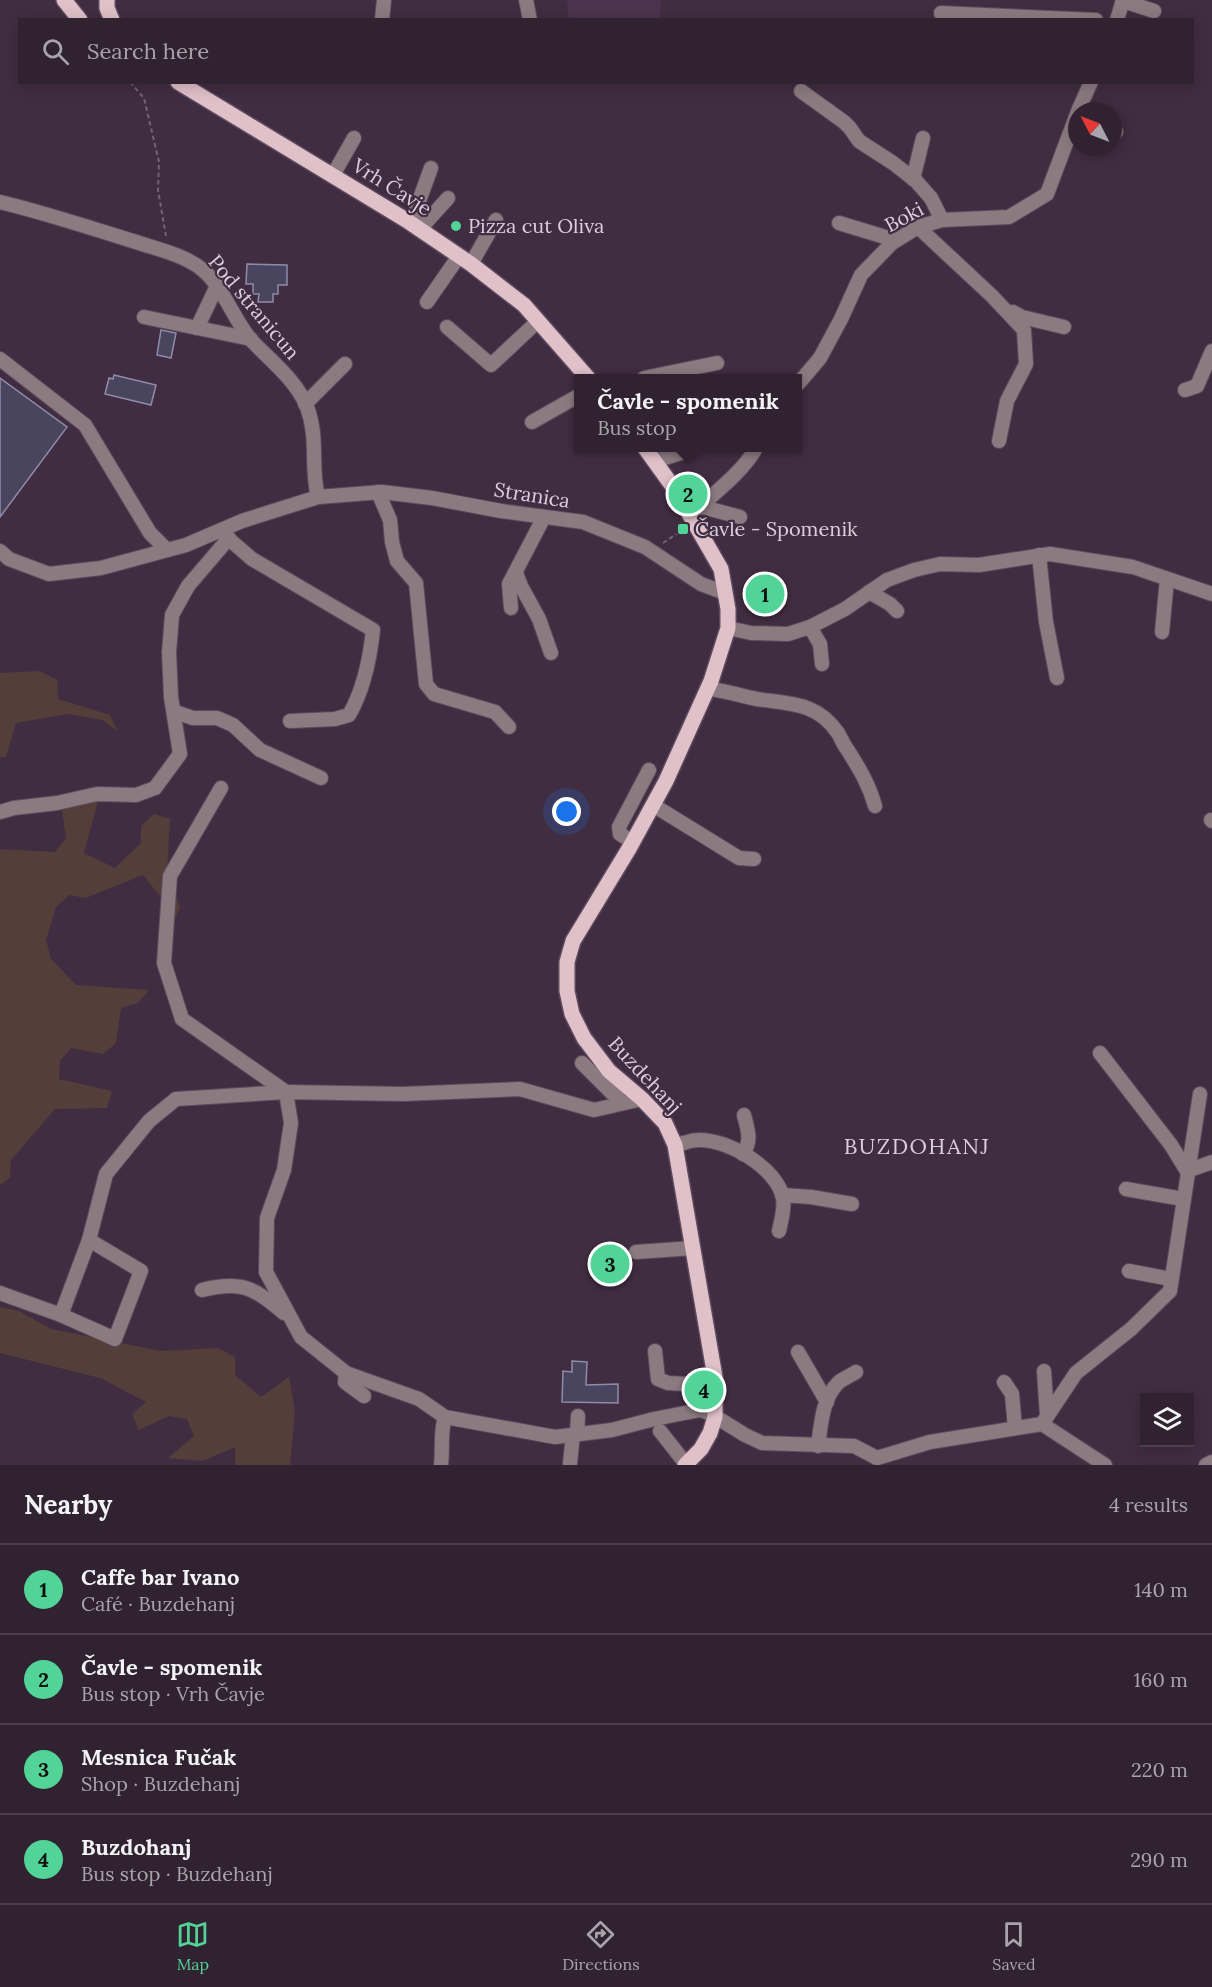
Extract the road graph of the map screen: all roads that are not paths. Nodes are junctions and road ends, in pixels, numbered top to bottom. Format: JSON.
{"nodes":[{"id":1,"x":64,"y":0,"type":"edge"},
{"id":2,"x":107,"y":0,"type":"edge"},
{"id":3,"x":384,"y":0,"type":"edge"},
{"id":4,"x":526,"y":0,"type":"edge"},
{"id":5,"x":1123,"y":0,"type":"edge"},
{"id":6,"x":1154,"y":10,"type":"dead end"},
{"id":7,"x":941,"y":14,"type":"dead end"},
{"id":8,"x":1002,"y":16,"type":"edge"},
{"id":9,"x":78,"y":18,"type":"edge"},
{"id":10,"x":111,"y":18,"type":"edge"},
{"id":11,"x":382,"y":18,"type":"edge"},
{"id":12,"x":530,"y":18,"type":"edge"},
{"id":13,"x":1042,"y":18,"type":"edge"},
{"id":14,"x":1118,"y":18,"type":"edge"},
{"id":15,"x":1090,"y":84,"type":"edge"},
{"id":16,"x":196,"y":87,"type":"edge"},
{"id":17,"x":801,"y":91,"type":"dead end"},
{"id":18,"x":1083,"y":102,"type":"edge"},
{"id":19,"x":354,"y":138,"type":"dead end"},
{"id":20,"x":922,"y":138,"type":"dead end"},
{"id":21,"x":1068,"y":142,"type":"edge"},
{"id":22,"x":431,"y":168,"type":"dead end"},
{"id":23,"x":333,"y":175,"type":"junction"},
{"id":24,"x":913,"y":179,"type":"junction"},
{"id":25,"x":448,"y":198,"type":"dead end"},
{"id":26,"x":0,"y":202,"type":"edge"},
{"id":27,"x":496,"y":220,"type":"dead end"},
{"id":28,"x":942,"y":220,"type":"junction"},
{"id":29,"x":839,"y":223,"type":"dead end"},
{"id":30,"x":415,"y":226,"type":"junction"},
{"id":31,"x":918,"y":227,"type":"junction"},
{"id":32,"x":895,"y":240,"type":"junction"},
{"id":33,"x":465,"y":260,"type":"junction"},
{"id":34,"x":217,"y":286,"type":"junction"},
{"id":35,"x":427,"y":302,"type":"dead end"},
{"id":36,"x":1005,"y":308,"type":"junction"},
{"id":37,"x":144,"y":317,"type":"dead end"},
{"id":38,"x":538,"y":321,"type":"junction"},
{"id":39,"x":447,"y":327,"type":"dead end"},
{"id":40,"x":1064,"y":327,"type":"dead end"},
{"id":41,"x":197,"y":328,"type":"junction"},
{"id":42,"x":251,"y":339,"type":"junction"},
{"id":43,"x":1212,"y":351,"type":"edge"},
{"id":44,"x":0,"y":359,"type":"edge"},
{"id":45,"x":717,"y":363,"type":"dead end"},
{"id":46,"x":345,"y":364,"type":"dead end"},
{"id":47,"x":584,"y":374,"type":"edge"},
{"id":48,"x":663,"y":374,"type":"edge"},
{"id":49,"x":802,"y":379,"type":"edge"},
{"id":50,"x":1185,"y":390,"type":"dead end"},
{"id":51,"x":574,"y":399,"type":"edge"},
{"id":52,"x":305,"y":404,"type":"junction"},
{"id":53,"x":532,"y":422,"type":"dead end"},
{"id":54,"x":999,"y":441,"type":"dead end"},
{"id":55,"x":649,"y":452,"type":"edge"},
{"id":56,"x":684,"y":452,"type":"edge"},
{"id":57,"x":754,"y":452,"type":"edge"},
{"id":58,"x":655,"y":461,"type":"junction"},
{"id":59,"x":378,"y":492,"type":"junction"},
{"id":60,"x":318,"y":497,"type":"junction"},
{"id":61,"x":695,"y":511,"type":"junction"},
{"id":62,"x":544,"y":517,"type":"junction"},
{"id":63,"x":740,"y":518,"type":"dead end"},
{"id":64,"x":224,"y":534,"type":"junction"},
{"id":65,"x":167,"y":550,"type":"junction"},
{"id":66,"x":0,"y":551,"type":"edge"},
{"id":67,"x":1039,"y":555,"type":"junction"},
{"id":68,"x":516,"y":573,"type":"junction"},
{"id":69,"x":1167,"y":579,"type":"junction"},
{"id":70,"x":869,"y":592,"type":"junction"},
{"id":71,"x":725,"y":593,"type":"junction"},
{"id":72,"x":1212,"y":594,"type":"edge"},
{"id":73,"x":511,"y":608,"type":"dead end"},
{"id":74,"x":897,"y":611,"type":"dead end"},
{"id":75,"x":810,"y":627,"type":"junction"},
{"id":76,"x":728,"y":628,"type":"junction"},
{"id":77,"x":1162,"y":632,"type":"dead end"},
{"id":78,"x":551,"y":653,"type":"dead end"},
{"id":79,"x":822,"y":664,"type":"dead end"},
{"id":80,"x":1057,"y":678,"type":"dead end"},
{"id":81,"x":708,"y":688,"type":"junction"},
{"id":82,"x":175,"y":712,"type":"junction"},
{"id":83,"x":290,"y":721,"type":"dead end"},
{"id":84,"x":509,"y":727,"type":"dead end"},
{"id":85,"x":649,"y":770,"type":"dead end"},
{"id":86,"x":321,"y":778,"type":"dead end"},
{"id":87,"x":221,"y":788,"type":"dead end"},
{"id":88,"x":653,"y":806,"type":"junction"},
{"id":89,"x":875,"y":806,"type":"dead end"},
{"id":90,"x":0,"y":812,"type":"edge"},
{"id":91,"x":633,"y":842,"type":"junction"},
{"id":92,"x":754,"y":859,"type":"dead end"},
{"id":93,"x":1100,"y":1053,"type":"dead end"},
{"id":94,"x":582,"y":1064,"type":"dead end"},
{"id":95,"x":628,"y":1087,"type":"junction"},
{"id":96,"x":286,"y":1092,"type":"junction"},
{"id":97,"x":1200,"y":1094,"type":"dead end"},
{"id":98,"x":642,"y":1099,"type":"junction"},
{"id":99,"x":744,"y":1115,"type":"dead end"},
{"id":100,"x":675,"y":1145,"type":"junction"},
{"id":101,"x":743,"y":1154,"type":"junction"},
{"id":102,"x":1212,"y":1162,"type":"edge"},
{"id":103,"x":1187,"y":1171,"type":"junction"},
{"id":104,"x":1126,"y":1189,"type":"dead end"},
{"id":105,"x":782,"y":1195,"type":"junction"},
{"id":106,"x":1183,"y":1199,"type":"junction"},
{"id":107,"x":852,"y":1204,"type":"dead end"},
{"id":108,"x":779,"y":1231,"type":"dead end"},
{"id":109,"x":89,"y":1240,"type":"junction"},
{"id":110,"x":693,"y":1248,"type":"junction"},
{"id":111,"x":636,"y":1252,"type":"dead end"},
{"id":112,"x":1129,"y":1272,"type":"dead end"},
{"id":113,"x":1171,"y":1279,"type":"junction"},
{"id":114,"x":202,"y":1290,"type":"dead end"},
{"id":115,"x":0,"y":1293,"type":"edge"},
{"id":116,"x":61,"y":1315,"type":"junction"},
{"id":117,"x":291,"y":1318,"type":"junction"},
{"id":118,"x":655,"y":1351,"type":"dead end"},
{"id":119,"x":798,"y":1352,"type":"dead end"},
{"id":120,"x":1044,"y":1371,"type":"dead end"},
{"id":121,"x":856,"y":1372,"type":"dead end"},
{"id":122,"x":346,"y":1373,"type":"junction"},
{"id":123,"x":1004,"y":1382,"type":"dead end"},
{"id":124,"x":364,"y":1396,"type":"dead end"},
{"id":125,"x":827,"y":1402,"type":"junction"},
{"id":126,"x":711,"y":1414,"type":"junction"},
{"id":127,"x":578,"y":1416,"type":"dead end"},
{"id":128,"x":608,"y":1416,"type":"dead end"},
{"id":129,"x":445,"y":1417,"type":"junction"},
{"id":130,"x":1044,"y":1420,"type":"junction"},
{"id":131,"x":1015,"y":1428,"type":"junction"},
{"id":132,"x":609,"y":1431,"type":"junction"},
{"id":133,"x":660,"y":1431,"type":"dead end"},
{"id":134,"x":575,"y":1434,"type":"junction"},
{"id":135,"x":818,"y":1446,"type":"junction"},
{"id":136,"x":878,"y":1462,"type":"edge"},
{"id":137,"x":1212,"y":1462,"type":"edge"},
{"id":138,"x":570,"y":1463,"type":"dead end"},
{"id":139,"x":441,"y":1465,"type":"edge"},
{"id":140,"x":685,"y":1465,"type":"edge"},
{"id":141,"x":1105,"y":1465,"type":"edge"},
{"id":142,"x":1206,"y":1465,"type":"edge"}],
"edges":[{"from":1,"to":9,"type":"main road"},
{"from":2,"to":10,"type":"main road"},
{"from":3,"to":11,"type":"street"},
{"from":4,"to":12,"type":"street"},
{"from":5,"to":6,"type":"street"},
{"from":5,"to":14,"type":"street"},
{"from":7,"to":8,"type":"street"},
{"from":8,"to":13,"type":"street"},
{"from":15,"to":18,"type":"street","name":"Boki"},
{"from":16,"to":23,"type":"main road","name":"Vrh Čavje"},
{"from":17,"to":24,"type":"street"},
{"from":19,"to":23,"type":"street"},
{"from":20,"to":24,"type":"street"},
{"from":21,"to":28,"type":"street","name":"Boki"},
{"from":22,"to":30,"type":"street"},
{"from":23,"to":30,"type":"main road","name":"Vrh Čavje"},
{"from":24,"to":28,"type":"street"},
{"from":25,"to":30,"type":"street"},
{"from":26,"to":34,"type":"street","name":"Pod stranicun"},
{"from":27,"to":33,"type":"street"},
{"from":28,"to":31,"type":"street","name":"Boki"},
{"from":29,"to":32,"type":"street"},
{"from":30,"to":33,"type":"main road","name":"Vrh Čavje"},
{"from":31,"to":32,"type":"street","name":"Boki"},
{"from":31,"to":36,"type":"street"},
{"from":32,"to":49,"type":"street","name":"Boki"},
{"from":33,"to":35,"type":"street"},
{"from":33,"to":38,"type":"main road","name":"Vrh Čavje"},
{"from":34,"to":41,"type":"street"},
{"from":34,"to":42,"type":"street","name":"Pod stranicun"},
{"from":36,"to":40,"type":"street"},
{"from":36,"to":54,"type":"street"},
{"from":37,"to":41,"type":"street"},
{"from":38,"to":39,"type":"street"},
{"from":38,"to":47,"type":"main road","name":"Vrh Čavje"},
{"from":41,"to":42,"type":"street"},
{"from":42,"to":52,"type":"street","name":"Pod stranicun"},
{"from":43,"to":50,"type":"street"},
{"from":44,"to":65,"type":"street"},
{"from":45,"to":48,"type":"street"},
{"from":46,"to":52,"type":"street"},
{"from":51,"to":53,"type":"street"},
{"from":52,"to":60,"type":"street","name":"Pod stranicun"},
{"from":55,"to":58,"type":"main road"},
{"from":56,"to":58,"type":"street"},
{"from":57,"to":61,"type":"street"},
{"from":58,"to":61,"type":"main road"},
{"from":59,"to":60,"type":"street","name":"Stranica"},
{"from":59,"to":62,"type":"street","name":"Stranica"},
{"from":59,"to":84,"type":"street"},
{"from":60,"to":64,"type":"street","name":"Stranica"},
{"from":61,"to":63,"type":"street"},
{"from":61,"to":71,"type":"main road"},
{"from":62,"to":68,"type":"street"},
{"from":62,"to":71,"type":"street","name":"Stranica"},
{"from":64,"to":65,"type":"street","name":"Stranica"},
{"from":64,"to":82,"type":"street"},
{"from":64,"to":83,"type":"street"},
{"from":65,"to":66,"type":"street","name":"Stranica"},
{"from":67,"to":69,"type":"street"},
{"from":67,"to":70,"type":"street"},
{"from":67,"to":80,"type":"street"},
{"from":68,"to":73,"type":"street"},
{"from":68,"to":78,"type":"street"},
{"from":69,"to":72,"type":"street"},
{"from":69,"to":77,"type":"street"},
{"from":70,"to":74,"type":"street"},
{"from":70,"to":75,"type":"street"},
{"from":71,"to":76,"type":"main road","name":"Buzdehanj"},
{"from":75,"to":76,"type":"street"},
{"from":75,"to":79,"type":"street"},
{"from":76,"to":81,"type":"main road","name":"Buzdehanj"},
{"from":81,"to":88,"type":"main road","name":"Buzdehanj"},
{"from":81,"to":89,"type":"street"},
{"from":82,"to":86,"type":"street"},
{"from":82,"to":90,"type":"street"},
{"from":85,"to":91,"type":"street"},
{"from":87,"to":96,"type":"street"},
{"from":88,"to":91,"type":"main road","name":"Buzdehanj"},
{"from":88,"to":92,"type":"street"},
{"from":91,"to":95,"type":"main road","name":"Buzdehanj"},
{"from":93,"to":103,"type":"street"},
{"from":94,"to":95,"type":"street"},
{"from":95,"to":98,"type":"main road","name":"Buzdehanj"},
{"from":96,"to":98,"type":"street"},
{"from":96,"to":109,"type":"street"},
{"from":96,"to":117,"type":"street"},
{"from":97,"to":103,"type":"street"},
{"from":98,"to":100,"type":"main road","name":"Buzdehanj"},
{"from":99,"to":101,"type":"street"},
{"from":100,"to":101,"type":"street"},
{"from":100,"to":110,"type":"main road","name":"Buzdehanj"},
{"from":101,"to":105,"type":"street"},
{"from":102,"to":103,"type":"street"},
{"from":103,"to":106,"type":"street"},
{"from":104,"to":106,"type":"street"},
{"from":105,"to":107,"type":"street"},
{"from":105,"to":108,"type":"street"},
{"from":106,"to":113,"type":"street"},
{"from":109,"to":116,"type":"street"},
{"from":109,"to":116,"type":"street"},
{"from":110,"to":111,"type":"street"},
{"from":110,"to":126,"type":"main road","name":"Buzdehanj"},
{"from":112,"to":113,"type":"street"},
{"from":113,"to":130,"type":"street"},
{"from":114,"to":117,"type":"street"},
{"from":115,"to":116,"type":"street"},
{"from":117,"to":122,"type":"street"},
{"from":118,"to":126,"type":"street"},
{"from":119,"to":125,"type":"street"},
{"from":120,"to":130,"type":"street"},
{"from":121,"to":125,"type":"street"},
{"from":122,"to":124,"type":"street"},
{"from":122,"to":129,"type":"street"},
{"from":123,"to":131,"type":"street"},
{"from":125,"to":135,"type":"street"},
{"from":126,"to":132,"type":"street"},
{"from":126,"to":135,"type":"street"},
{"from":126,"to":140,"type":"main road"},
{"from":127,"to":134,"type":"street"},
{"from":128,"to":132,"type":"street"},
{"from":129,"to":134,"type":"street"},
{"from":129,"to":139,"type":"street"},
{"from":130,"to":131,"type":"street"},
{"from":130,"to":141,"type":"street"},
{"from":131,"to":136,"type":"street"},
{"from":132,"to":134,"type":"street"},
{"from":133,"to":140,"type":"street"},
{"from":134,"to":138,"type":"street"},
{"from":135,"to":136,"type":"street"},
{"from":137,"to":142,"type":"street"}]}
